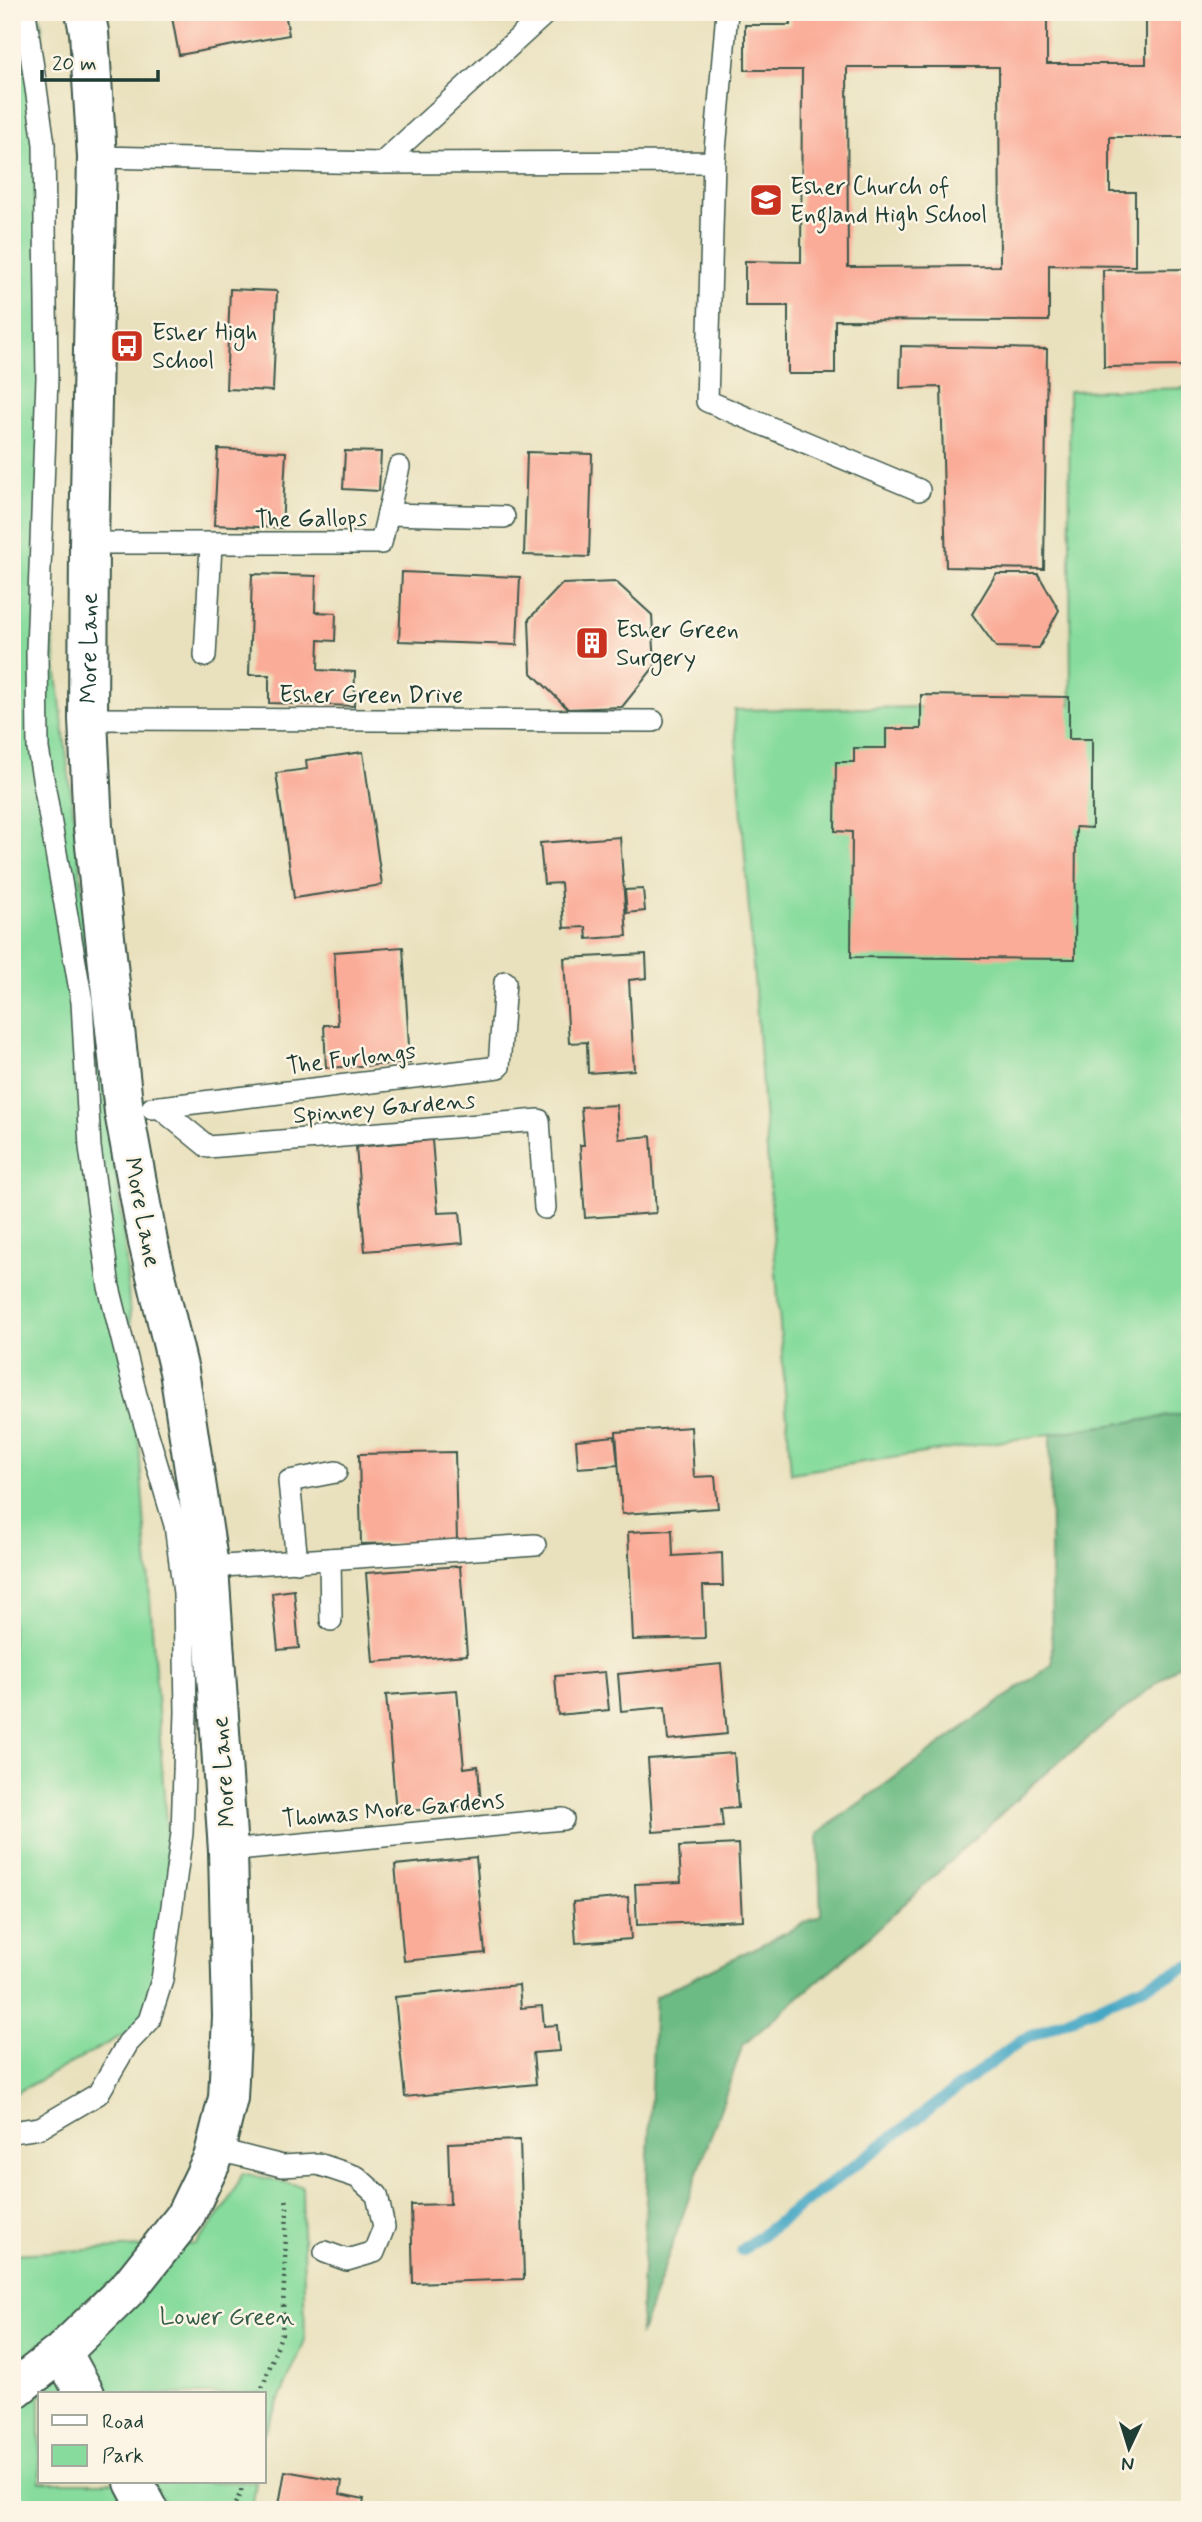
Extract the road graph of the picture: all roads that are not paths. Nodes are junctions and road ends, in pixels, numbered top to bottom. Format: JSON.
{"nodes":[{"id":1,"x":24,"y":12,"type":"edge"},
{"id":2,"x":86,"y":12,"type":"edge"},
{"id":3,"x":547,"y":12,"type":"edge"},
{"id":4,"x":727,"y":12,"type":"edge"},
{"id":5,"x":97,"y":157,"type":"junction"},
{"id":6,"x":714,"y":162,"type":"junction"},
{"id":7,"x":382,"y":163,"type":"junction"},
{"id":8,"x":399,"y":467,"type":"dead end"},
{"id":9,"x":919,"y":491,"type":"dead end"},
{"id":10,"x":388,"y":514,"type":"junction"},
{"id":11,"x":504,"y":517,"type":"dead end"},
{"id":12,"x":89,"y":543,"type":"junction"},
{"id":13,"x":211,"y":545,"type":"junction"},
{"id":14,"x":205,"y":656,"type":"dead end"},
{"id":15,"x":88,"y":719,"type":"junction"},
{"id":16,"x":653,"y":722,"type":"dead end"},
{"id":17,"x":505,"y":982,"type":"dead end"},
{"id":18,"x":142,"y":1110,"type":"junction"},
{"id":19,"x":545,"y":1208,"type":"dead end"},
{"id":20,"x":336,"y":1472,"type":"dead end"},
{"id":21,"x":535,"y":1545,"type":"dead end"},
{"id":22,"x":330,"y":1559,"type":"junction"},
{"id":23,"x":296,"y":1562,"type":"junction"},
{"id":24,"x":209,"y":1567,"type":"junction"},
{"id":25,"x":331,"y":1620,"type":"dead end"},
{"id":26,"x":563,"y":1819,"type":"dead end"},
{"id":27,"x":228,"y":1851,"type":"junction"},
{"id":28,"x":12,"y":2132,"type":"edge"},
{"id":29,"x":215,"y":2149,"type":"junction"},
{"id":30,"x":325,"y":2252,"type":"dead end"},
{"id":31,"x":62,"y":2352,"type":"junction"},
{"id":32,"x":12,"y":2391,"type":"edge"},
{"id":33,"x":84,"y":2392,"type":"edge"},
{"id":34,"x":135,"y":2484,"type":"edge"},
{"id":35,"x":149,"y":2510,"type":"edge"}],
"edges":[{"from":1,"to":28,"type":"lane"},
{"from":2,"to":5,"type":"street","name":"More Lane"},
{"from":3,"to":7,"type":"lane"},
{"from":4,"to":6,"type":"lane"},
{"from":5,"to":7,"type":"lane"},
{"from":5,"to":12,"type":"street","name":"More Lane"},
{"from":6,"to":7,"type":"lane"},
{"from":6,"to":9,"type":"lane"},
{"from":8,"to":10,"type":"lane","name":"The Gallops"},
{"from":10,"to":11,"type":"lane","name":"The Gallops"},
{"from":10,"to":13,"type":"lane","name":"The Gallops"},
{"from":12,"to":13,"type":"lane","name":"The Gallops"},
{"from":12,"to":15,"type":"street","name":"More Lane"},
{"from":13,"to":14,"type":"lane"},
{"from":15,"to":16,"type":"lane","name":"Esher Green Drive"},
{"from":15,"to":18,"type":"street","name":"More Lane"},
{"from":17,"to":18,"type":"lane","name":"The Furlongs"},
{"from":18,"to":19,"type":"lane","name":"Spinney Gardens"},
{"from":18,"to":24,"type":"street","name":"More Lane"},
{"from":20,"to":23,"type":"lane"},
{"from":21,"to":22,"type":"lane"},
{"from":22,"to":23,"type":"lane"},
{"from":22,"to":25,"type":"lane"},
{"from":23,"to":24,"type":"lane"},
{"from":24,"to":27,"type":"street","name":"More Lane"},
{"from":26,"to":27,"type":"lane","name":"Thomas More Gardens"},
{"from":27,"to":29,"type":"street","name":"More Lane"},
{"from":29,"to":30,"type":"lane"},
{"from":29,"to":31,"type":"street","name":"More Lane"},
{"from":31,"to":32,"type":"street","name":"More Lane"},
{"from":31,"to":33,"type":"street"},
{"from":34,"to":35,"type":"street"}]}
